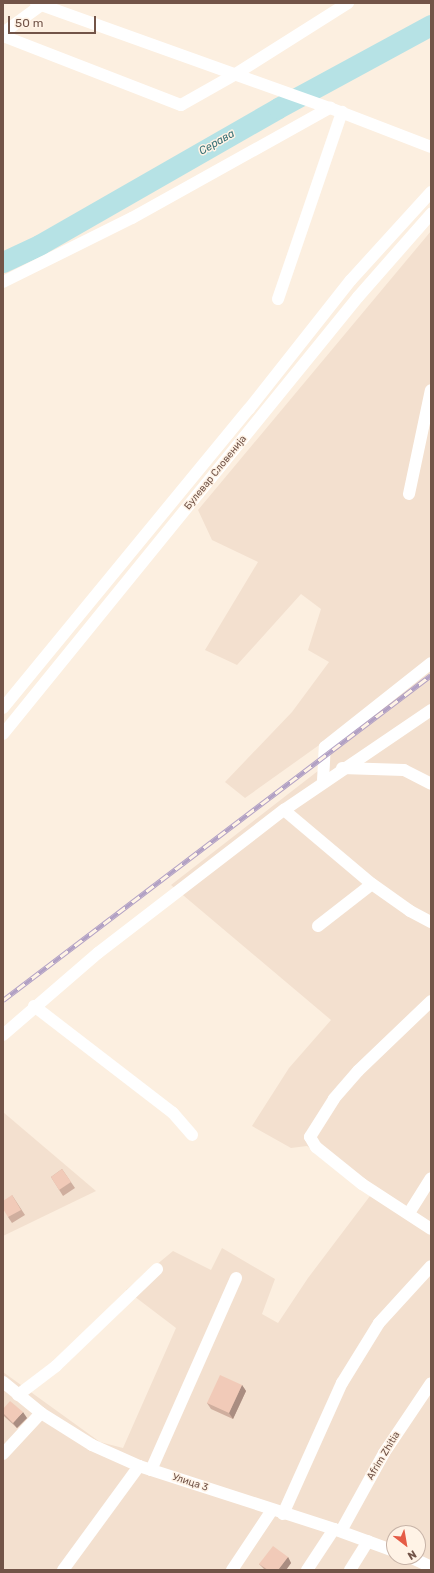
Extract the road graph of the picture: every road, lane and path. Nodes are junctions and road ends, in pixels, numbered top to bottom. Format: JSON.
{"nodes":[{"id":1,"x":348,"y":3,"type":"edge"},
{"id":2,"x":41,"y":4,"type":"edge"},
{"id":3,"x":3,"y":34,"type":"edge"},
{"id":4,"x":234,"y":74,"type":"junction"},
{"id":5,"x":330,"y":108,"type":"junction"},
{"id":6,"x":342,"y":112,"type":"junction"},
{"id":7,"x":429,"y":148,"type":"edge"},
{"id":8,"x":431,"y":192,"type":"edge"},
{"id":9,"x":431,"y":214,"type":"edge"},
{"id":10,"x":3,"y":282,"type":"edge"},
{"id":11,"x":278,"y":298,"type":"dead end"},
{"id":12,"x":431,"y":390,"type":"edge"},
{"id":13,"x":409,"y":494,"type":"dead end"},
{"id":14,"x":431,"y":663,"type":"edge"},
{"id":15,"x":3,"y":708,"type":"edge"},
{"id":16,"x":431,"y":710,"type":"edge"},
{"id":17,"x":3,"y":734,"type":"edge"},
{"id":18,"x":342,"y":768,"type":"junction"},
{"id":19,"x":323,"y":782,"type":"junction"},
{"id":20,"x":431,"y":784,"type":"edge"},
{"id":21,"x":284,"y":810,"type":"junction"},
{"id":22,"x":372,"y":884,"type":"junction"},
{"id":23,"x":431,"y":922,"type":"edge"},
{"id":24,"x":318,"y":926,"type":"dead end"},
{"id":25,"x":431,"y":1002,"type":"edge"},
{"id":26,"x":34,"y":1006,"type":"junction"},
{"id":27,"x":3,"y":1035,"type":"edge"},
{"id":28,"x":192,"y":1136,"type":"dead end"},
{"id":29,"x":431,"y":1178,"type":"edge"},
{"id":30,"x":409,"y":1213,"type":"junction"},
{"id":31,"x":431,"y":1228,"type":"edge"},
{"id":32,"x":431,"y":1266,"type":"edge"},
{"id":33,"x":157,"y":1268,"type":"dead end"},
{"id":34,"x":236,"y":1278,"type":"dead end"},
{"id":35,"x":3,"y":1382,"type":"edge"},
{"id":36,"x":431,"y":1383,"type":"edge"},
{"id":37,"x":18,"y":1394,"type":"junction"},
{"id":38,"x":41,"y":1414,"type":"junction"},
{"id":39,"x":3,"y":1454,"type":"edge"},
{"id":40,"x":139,"y":1466,"type":"junction"},
{"id":41,"x":151,"y":1470,"type":"junction"},
{"id":42,"x":278,"y":1512,"type":"junction"},
{"id":43,"x":337,"y":1530,"type":"junction"},
{"id":44,"x":368,"y":1541,"type":"junction"},
{"id":45,"x":386,"y":1548,"type":"edge"},
{"id":46,"x":64,"y":1570,"type":"edge"},
{"id":47,"x":232,"y":1570,"type":"edge"},
{"id":48,"x":307,"y":1570,"type":"edge"},
{"id":49,"x":350,"y":1570,"type":"edge"}],
"edges":[{"from":1,"to":4,"type":"street"},
{"from":2,"to":3,"type":"street"},
{"from":2,"to":4,"type":"street"},
{"from":3,"to":4,"type":"street"},
{"from":4,"to":5,"type":"street"},
{"from":5,"to":6,"type":"street"},
{"from":5,"to":10,"type":"street"},
{"from":6,"to":7,"type":"street"},
{"from":6,"to":11,"type":"street"},
{"from":8,"to":15,"type":"street","name":"Булевар Словенија"},
{"from":9,"to":17,"type":"street","name":"Булевар Словенија"},
{"from":12,"to":13,"type":"street"},
{"from":14,"to":19,"type":"street"},
{"from":16,"to":18,"type":"street"},
{"from":18,"to":19,"type":"street"},
{"from":18,"to":20,"type":"street"},
{"from":19,"to":21,"type":"street"},
{"from":21,"to":22,"type":"street"},
{"from":21,"to":26,"type":"street"},
{"from":22,"to":23,"type":"street"},
{"from":22,"to":24,"type":"street"},
{"from":25,"to":30,"type":"street"},
{"from":26,"to":27,"type":"street"},
{"from":26,"to":28,"type":"street"},
{"from":29,"to":30,"type":"street"},
{"from":30,"to":31,"type":"street"},
{"from":32,"to":42,"type":"street"},
{"from":33,"to":37,"type":"street"},
{"from":34,"to":41,"type":"street"},
{"from":35,"to":37,"type":"street","name":"Улица 3"},
{"from":36,"to":43,"type":"street","name":"Afrim Zhitia"},
{"from":37,"to":38,"type":"street","name":"Улица 3"},
{"from":38,"to":39,"type":"street"},
{"from":38,"to":40,"type":"street","name":"Улица 3"},
{"from":40,"to":41,"type":"street","name":"Улица 3"},
{"from":40,"to":46,"type":"street"},
{"from":41,"to":42,"type":"street","name":"Улица 3"},
{"from":42,"to":43,"type":"street","name":"Улица 3"},
{"from":42,"to":47,"type":"street"},
{"from":43,"to":44,"type":"street","name":"Улица 3"},
{"from":43,"to":48,"type":"street","name":"Afrim Zhitia"},
{"from":44,"to":45,"type":"street","name":"Улица 3"},
{"from":44,"to":49,"type":"street"}]}
